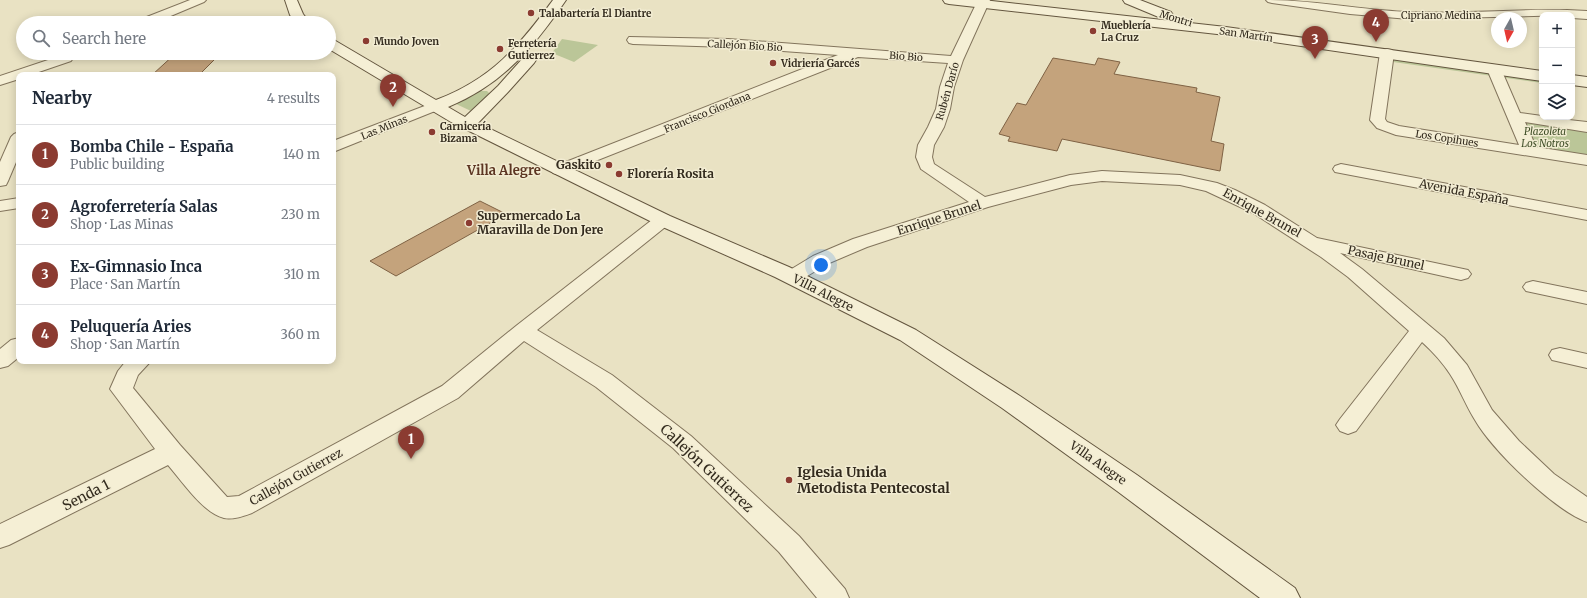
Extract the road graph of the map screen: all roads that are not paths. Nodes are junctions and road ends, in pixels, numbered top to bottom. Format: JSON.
{"nodes":[{"id":1,"x":200,"y":0,"type":"edge"},
{"id":2,"x":291,"y":0,"type":"edge"},
{"id":3,"x":560,"y":0,"type":"edge"},
{"id":4,"x":574,"y":0,"type":"edge"},
{"id":5,"x":949,"y":0,"type":"edge"},
{"id":6,"x":1128,"y":0,"type":"edge"},
{"id":7,"x":1272,"y":0,"type":"edge"},
{"id":8,"x":983,"y":2,"type":"edge"},
{"id":9,"x":1158,"y":12,"type":"junction"},
{"id":10,"x":1587,"y":15,"type":"edge"},
{"id":11,"x":160,"y":16,"type":"edge"},
{"id":12,"x":298,"y":16,"type":"edge"},
{"id":13,"x":1144,"y":21,"type":"junction"},
{"id":14,"x":1226,"y":31,"type":"junction"},
{"id":15,"x":633,"y":40,"type":"dead end"},
{"id":16,"x":336,"y":47,"type":"edge"},
{"id":17,"x":856,"y":53,"type":"junction"},
{"id":18,"x":1387,"y":53,"type":"junction"},
{"id":19,"x":60,"y":60,"type":"edge"},
{"id":20,"x":67,"y":60,"type":"edge"},
{"id":21,"x":956,"y":60,"type":"junction"},
{"id":22,"x":1494,"y":69,"type":"junction"},
{"id":23,"x":26,"y":72,"type":"edge"},
{"id":24,"x":51,"y":72,"type":"edge"},
{"id":25,"x":16,"y":75,"type":"edge"},
{"id":26,"x":1539,"y":76,"type":"edge"},
{"id":27,"x":1575,"y":80,"type":"edge"},
{"id":28,"x":0,"y":81,"type":"edge"},
{"id":29,"x":1587,"y":82,"type":"edge"},
{"id":30,"x":479,"y":85,"type":"junction"},
{"id":31,"x":503,"y":89,"type":"junction"},
{"id":32,"x":435,"y":106,"type":"junction"},
{"id":33,"x":1514,"y":116,"type":"junction"},
{"id":34,"x":467,"y":124,"type":"junction"},
{"id":35,"x":1587,"y":127,"type":"edge"},
{"id":36,"x":16,"y":146,"type":"edge"},
{"id":37,"x":336,"y":146,"type":"edge"},
{"id":38,"x":1530,"y":151,"type":"junction"},
{"id":39,"x":1587,"y":160,"type":"edge"},
{"id":40,"x":1341,"y":169,"type":"dead end"},
{"id":41,"x":559,"y":170,"type":"junction"},
{"id":42,"x":1,"y":176,"type":"edge"},
{"id":43,"x":16,"y":203,"type":"edge"},
{"id":44,"x":982,"y":203,"type":"junction"},
{"id":45,"x":0,"y":206,"type":"edge"},
{"id":46,"x":1587,"y":215,"type":"edge"},
{"id":47,"x":663,"y":220,"type":"junction"},
{"id":48,"x":1311,"y":241,"type":"junction"},
{"id":49,"x":1461,"y":274,"type":"dead end"},
{"id":50,"x":792,"y":277,"type":"junction"},
{"id":51,"x":1534,"y":287,"type":"dead end"},
{"id":52,"x":1587,"y":298,"type":"edge"},
{"id":53,"x":1421,"y":329,"type":"junction"},
{"id":54,"x":523,"y":331,"type":"junction"},
{"id":55,"x":16,"y":348,"type":"edge"},
{"id":56,"x":1560,"y":355,"type":"dead end"},
{"id":57,"x":0,"y":361,"type":"edge"},
{"id":58,"x":1587,"y":361,"type":"edge"},
{"id":59,"x":137,"y":364,"type":"edge"},
{"id":60,"x":1348,"y":425,"type":"dead end"},
{"id":61,"x":171,"y":452,"type":"junction"},
{"id":62,"x":1587,"y":511,"type":"edge"},
{"id":63,"x":0,"y":537,"type":"edge"},
{"id":64,"x":835,"y":598,"type":"edge"},
{"id":65,"x":1284,"y":598,"type":"edge"}],
"edges":[{"from":1,"to":11,"type":"street"},
{"from":2,"to":12,"type":"main road"},
{"from":3,"to":30,"type":"main road"},
{"from":4,"to":31,"type":"main road"},
{"from":5,"to":8,"type":"main road","name":"San Martín"},
{"from":6,"to":9,"type":"main road","name":"Montri"},
{"from":7,"to":10,"type":"street","name":"Cipriano Medina"},
{"from":8,"to":13,"type":"main road","name":"San Martín"},
{"from":8,"to":21,"type":"street","name":"Rubén Darío"},
{"from":9,"to":13,"type":"main road"},
{"from":9,"to":14,"type":"main road","name":"Montri"},
{"from":13,"to":14,"type":"main road","name":"San Martín"},
{"from":14,"to":18,"type":"main road","name":"San Martín"},
{"from":15,"to":17,"type":"street","name":"Callejón Bio Bio"},
{"from":16,"to":32,"type":"main road","name":"Villa Alegre"},
{"from":17,"to":21,"type":"street","name":"Bio Bio"},
{"from":17,"to":41,"type":"street","name":"Francisco Giordana"},
{"from":18,"to":22,"type":"main road","name":"San Martín"},
{"from":18,"to":38,"type":"street","name":"Los Copihues"},
{"from":19,"to":23,"type":"street"},
{"from":20,"to":24,"type":"street"},
{"from":21,"to":44,"type":"street","name":"Rubén Darío"},
{"from":22,"to":26,"type":"main road","name":"San Martín"},
{"from":22,"to":33,"type":"street"},
{"from":25,"to":28,"type":"street"},
{"from":27,"to":29,"type":"main road"},
{"from":30,"to":31,"type":"main road"},
{"from":30,"to":32,"type":"main road"},
{"from":31,"to":34,"type":"main road"},
{"from":32,"to":34,"type":"main road","name":"Villa Alegre"},
{"from":32,"to":37,"type":"street","name":"Las Minas"},
{"from":33,"to":35,"type":"street"},
{"from":33,"to":38,"type":"street"},
{"from":34,"to":41,"type":"main road","name":"Villa Alegre"},
{"from":36,"to":42,"type":"street"},
{"from":38,"to":39,"type":"street","name":"Los Copihues"},
{"from":40,"to":46,"type":"street","name":"Avenida España"},
{"from":41,"to":47,"type":"main road","name":"Villa Alegre"},
{"from":43,"to":45,"type":"street"},
{"from":44,"to":48,"type":"street","name":"Enrique Brunel"},
{"from":44,"to":50,"type":"street","name":"Enrique Brunel"},
{"from":47,"to":50,"type":"main road","name":"Villa Alegre"},
{"from":47,"to":54,"type":"street","name":"Callejón Gutierrez"},
{"from":48,"to":49,"type":"street","name":"Pasaje Brunel"},
{"from":48,"to":53,"type":"street","name":"Enrique Brunel"},
{"from":50,"to":65,"type":"main road","name":"Villa Alegre"},
{"from":51,"to":52,"type":"street"},
{"from":53,"to":60,"type":"street"},
{"from":53,"to":62,"type":"street","name":"Enrique Brunel"},
{"from":54,"to":61,"type":"street","name":"Callejón Gutierrez"},
{"from":54,"to":64,"type":"street","name":"Callejón Gutierrez"},
{"from":55,"to":57,"type":"street"},
{"from":56,"to":58,"type":"street"},
{"from":59,"to":61,"type":"street","name":"Callejón Gutierrez"},
{"from":61,"to":63,"type":"street","name":"Senda 1"}]}
